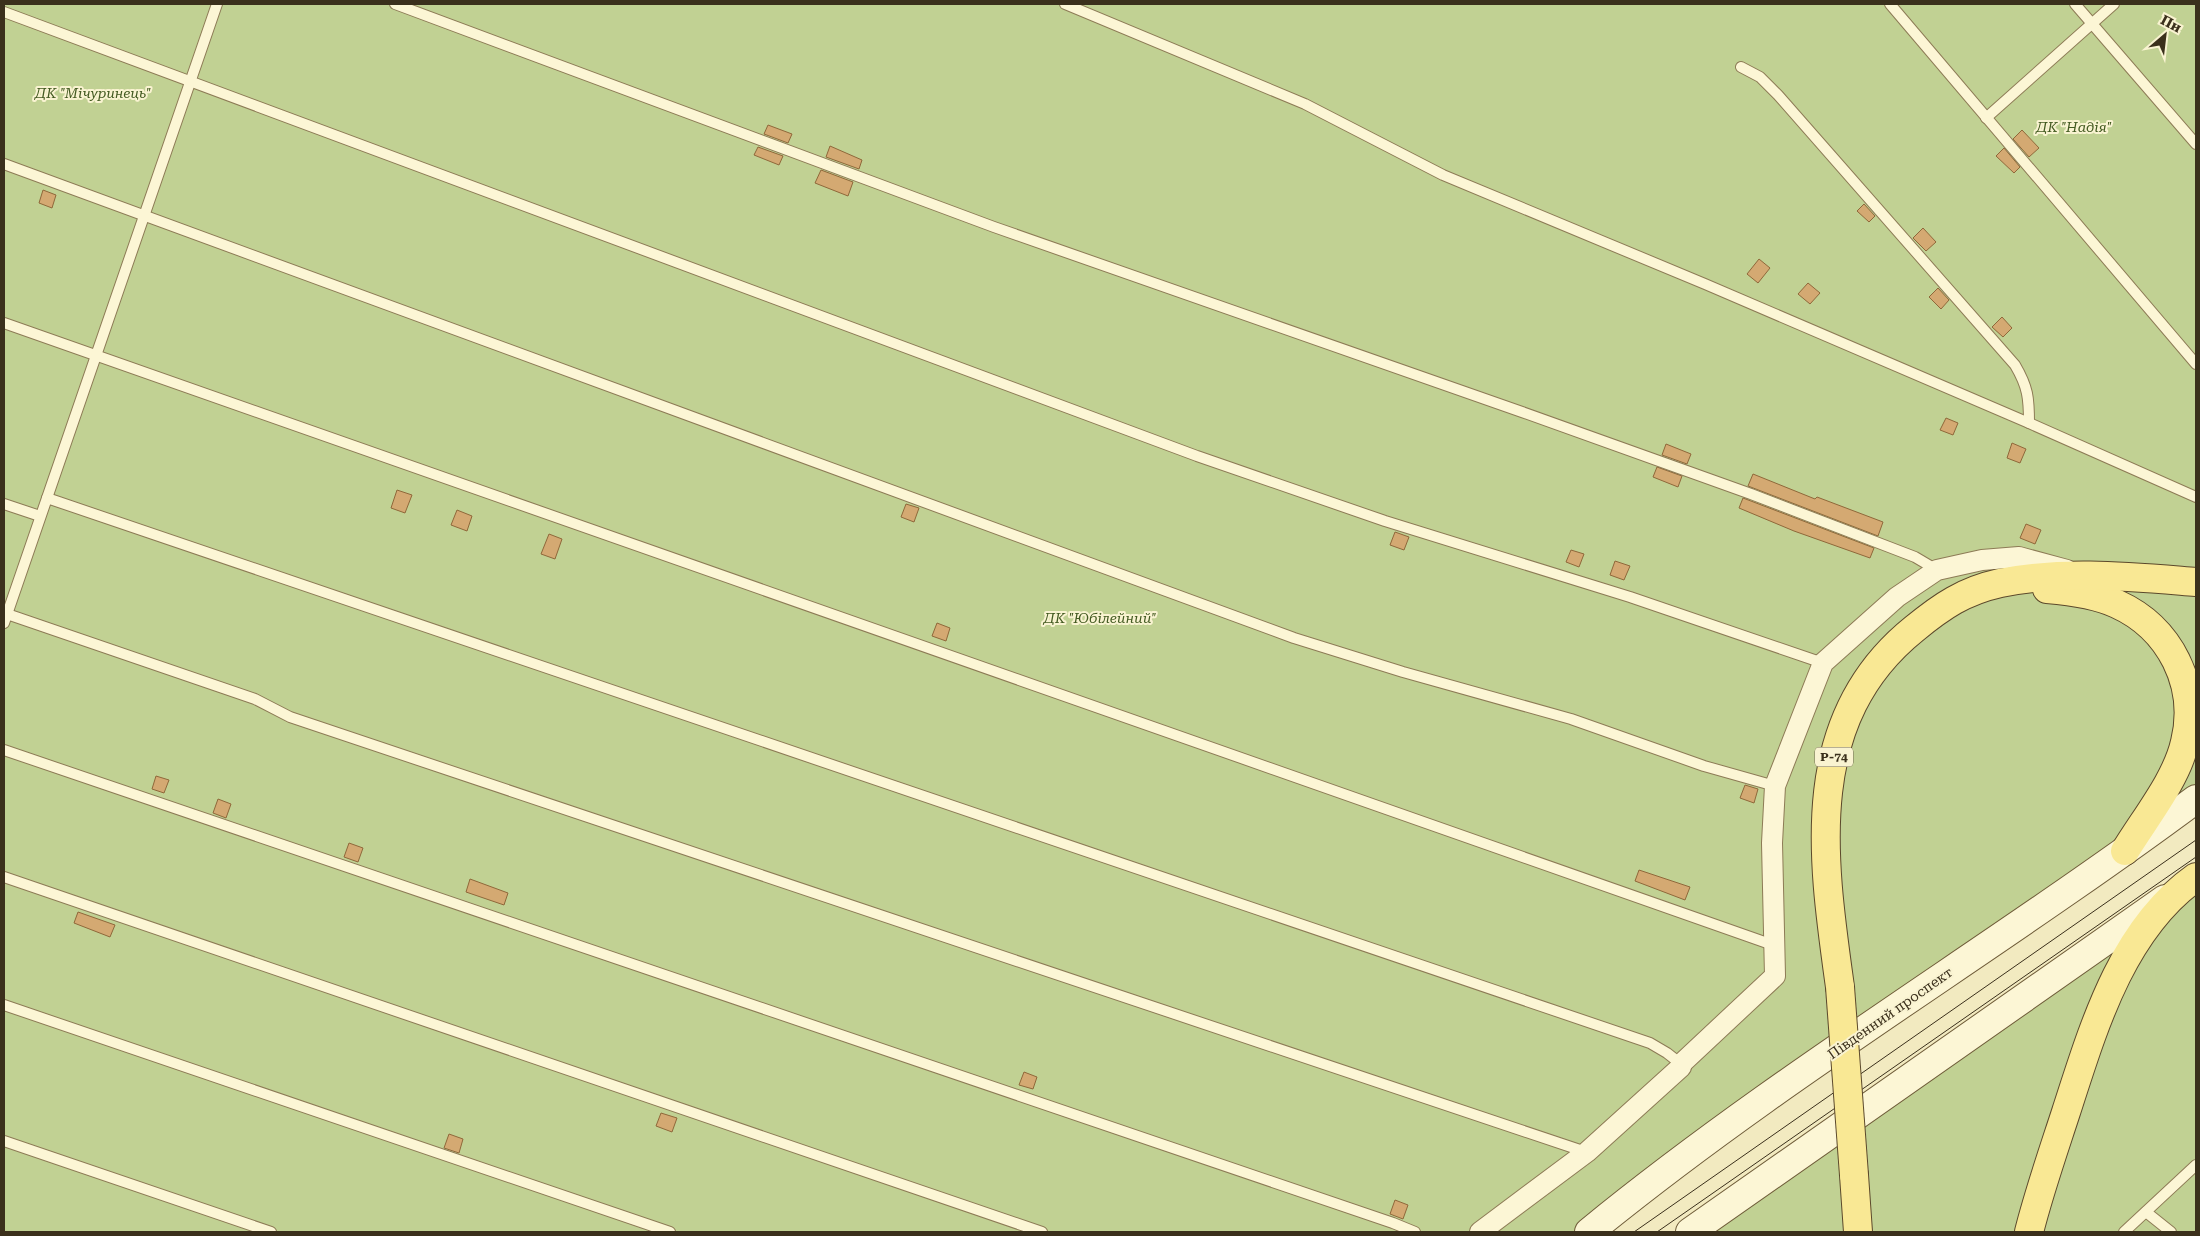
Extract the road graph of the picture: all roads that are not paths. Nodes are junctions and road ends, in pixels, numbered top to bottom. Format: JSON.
{"nodes":[{"id":1,"x":217,"y":4,"type":"edge"},
{"id":2,"x":396,"y":4,"type":"edge"},
{"id":3,"x":1065,"y":4,"type":"edge"},
{"id":4,"x":1890,"y":4,"type":"edge"},
{"id":5,"x":2075,"y":4,"type":"edge"},
{"id":6,"x":2114,"y":4,"type":"edge"},
{"id":7,"x":4,"y":12,"type":"edge"},
{"id":8,"x":2092,"y":23,"type":"junction"},
{"id":9,"x":1741,"y":67,"type":"dead end"},
{"id":10,"x":190,"y":81,"type":"junction"},
{"id":11,"x":1986,"y":118,"type":"junction"},
{"id":12,"x":2196,"y":144,"type":"edge"},
{"id":13,"x":4,"y":164,"type":"edge"},
{"id":14,"x":144,"y":215,"type":"junction"},
{"id":15,"x":4,"y":324,"type":"edge"},
{"id":16,"x":95,"y":357,"type":"junction"},
{"id":17,"x":2196,"y":364,"type":"edge"},
{"id":18,"x":2029,"y":423,"type":"junction"},
{"id":19,"x":2196,"y":497,"type":"edge"},
{"id":20,"x":47,"y":498,"type":"junction"},
{"id":21,"x":4,"y":504,"type":"edge"},
{"id":22,"x":40,"y":516,"type":"junction"},
{"id":23,"x":1937,"y":570,"type":"junction"},
{"id":24,"x":2093,"y":575,"type":"junction"},
{"id":25,"x":2196,"y":582,"type":"edge"},
{"id":26,"x":1978,"y":590,"type":"junction"},
{"id":27,"x":5,"y":619,"type":"edge"},
{"id":28,"x":1823,"y":663,"type":"junction"},
{"id":29,"x":4,"y":750,"type":"edge"},
{"id":30,"x":1775,"y":786,"type":"junction"},
{"id":31,"x":2196,"y":799,"type":"edge"},
{"id":32,"x":2125,"y":851,"type":"junction"},
{"id":33,"x":4,"y":877,"type":"edge"},
{"id":34,"x":2186,"y":884,"type":"edge"},
{"id":35,"x":1773,"y":945,"type":"junction"},
{"id":36,"x":4,"y":1005,"type":"edge"},
{"id":37,"x":1681,"y":1066,"type":"junction"},
{"id":38,"x":4,"y":1141,"type":"edge"},
{"id":39,"x":1587,"y":1152,"type":"junction"},
{"id":40,"x":2196,"y":1165,"type":"edge"},
{"id":41,"x":2146,"y":1212,"type":"junction"},
{"id":42,"x":270,"y":1232,"type":"edge"},
{"id":43,"x":670,"y":1232,"type":"edge"},
{"id":44,"x":1042,"y":1232,"type":"edge"},
{"id":45,"x":1415,"y":1232,"type":"edge"},
{"id":46,"x":1480,"y":1232,"type":"edge"},
{"id":47,"x":1589,"y":1232,"type":"edge"},
{"id":48,"x":1690,"y":1232,"type":"edge"},
{"id":49,"x":1858,"y":1232,"type":"edge"},
{"id":50,"x":2029,"y":1232,"type":"edge"},
{"id":51,"x":2124,"y":1232,"type":"edge"},
{"id":52,"x":2171,"y":1232,"type":"edge"}],
"edges":[{"from":1,"to":10,"type":"lane"},
{"from":2,"to":23,"type":"lane"},
{"from":3,"to":18,"type":"lane"},
{"from":4,"to":11,"type":"lane"},
{"from":5,"to":8,"type":"lane"},
{"from":6,"to":8,"type":"lane"},
{"from":7,"to":10,"type":"lane"},
{"from":8,"to":11,"type":"lane"},
{"from":8,"to":12,"type":"lane"},
{"from":9,"to":18,"type":"lane"},
{"from":10,"to":14,"type":"lane"},
{"from":10,"to":28,"type":"lane"},
{"from":11,"to":17,"type":"lane"},
{"from":13,"to":14,"type":"lane"},
{"from":14,"to":16,"type":"lane"},
{"from":14,"to":30,"type":"lane"},
{"from":15,"to":16,"type":"lane"},
{"from":16,"to":20,"type":"lane"},
{"from":16,"to":35,"type":"lane"},
{"from":18,"to":19,"type":"lane"},
{"from":20,"to":22,"type":"lane"},
{"from":20,"to":37,"type":"lane"},
{"from":21,"to":22,"type":"lane"},
{"from":22,"to":27,"type":"lane"},
{"from":23,"to":24,"type":"street"},
{"from":23,"to":28,"type":"street"},
{"from":24,"to":25,"type":"main road","number":"Р-74"},
{"from":24,"to":26,"type":"main road","number":"Р-74"},
{"from":26,"to":32,"type":"main road"},
{"from":26,"to":49,"type":"main road","number":"Р-74","bridge":true},
{"from":27,"to":39,"type":"lane"},
{"from":28,"to":30,"type":"street"},
{"from":29,"to":45,"type":"lane"},
{"from":30,"to":35,"type":"street"},
{"from":31,"to":32,"type":"main road","name":"Південний проспект"},
{"from":32,"to":47,"type":"main road","name":"Південний проспект"},
{"from":33,"to":44,"type":"lane"},
{"from":34,"to":48,"type":"main road"},
{"from":34,"to":50,"type":"main road"},
{"from":35,"to":37,"type":"street"},
{"from":36,"to":43,"type":"lane"},
{"from":37,"to":39,"type":"street"},
{"from":38,"to":42,"type":"lane"},
{"from":39,"to":46,"type":"street"},
{"from":40,"to":41,"type":"lane"},
{"from":41,"to":51,"type":"lane"},
{"from":41,"to":52,"type":"lane"}]}
